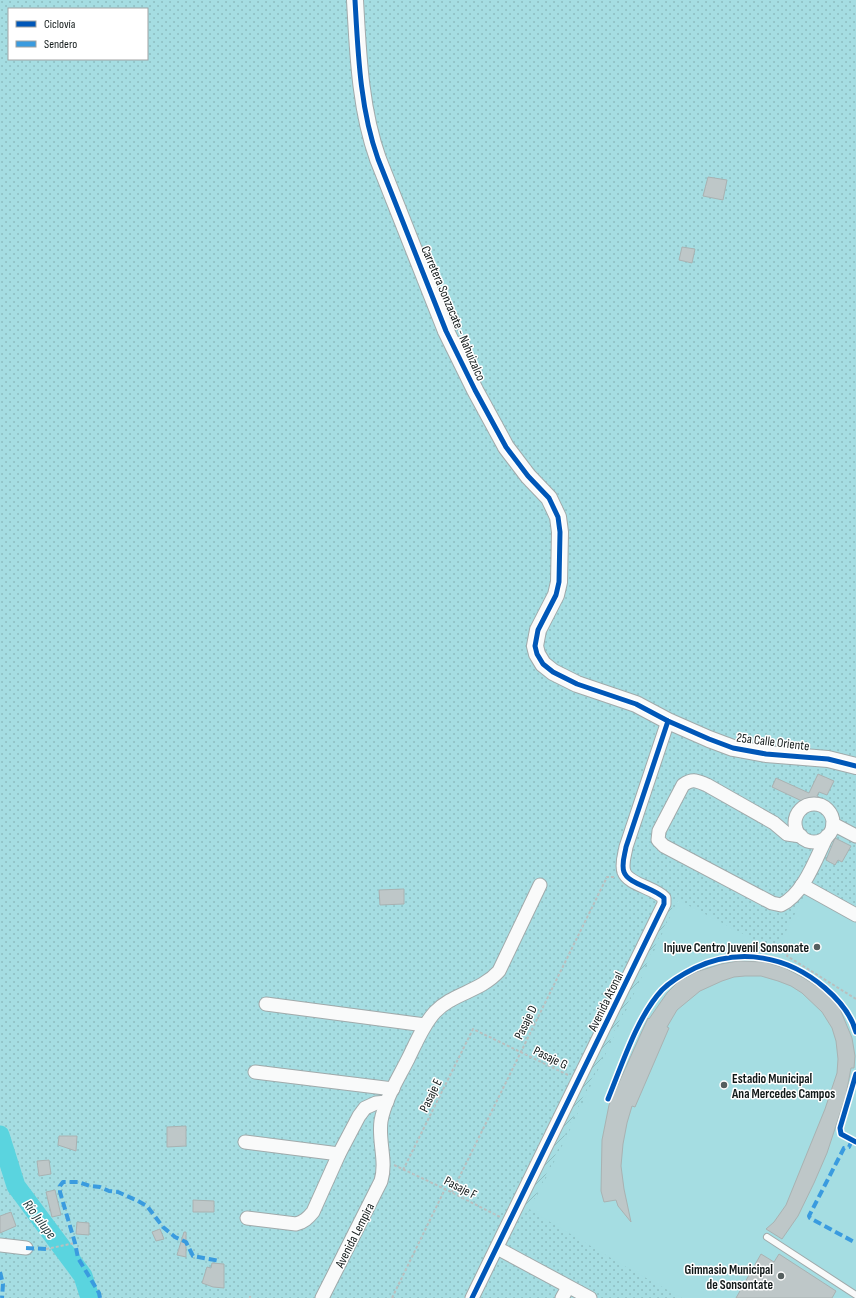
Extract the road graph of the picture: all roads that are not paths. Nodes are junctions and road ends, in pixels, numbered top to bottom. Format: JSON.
{"nodes":[{"id":1,"x":355,"y":0,"type":"edge"},
{"id":2,"x":668,"y":721,"type":"junction"},
{"id":3,"x":856,"y":766,"type":"edge"},
{"id":4,"x":795,"y":820,"type":"junction"},
{"id":5,"x":774,"y":822,"type":"junction"},
{"id":6,"x":833,"y":824,"type":"junction"},
{"id":7,"x":827,"y":836,"type":"junction"},
{"id":8,"x":856,"y":836,"type":"edge"},
{"id":9,"x":804,"y":838,"type":"junction"},
{"id":10,"x":814,"y":863,"type":"junction"},
{"id":11,"x":540,"y":885,"type":"dead end"},
{"id":12,"x":802,"y":885,"type":"junction"},
{"id":13,"x":856,"y":915,"type":"edge"},
{"id":14,"x":266,"y":1004,"type":"dead end"},
{"id":15,"x":425,"y":1025,"type":"junction"},
{"id":16,"x":255,"y":1072,"type":"dead end"},
{"id":17,"x":393,"y":1089,"type":"junction"},
{"id":18,"x":387,"y":1102,"type":"junction"},
{"id":19,"x":245,"y":1142,"type":"dead end"},
{"id":20,"x":339,"y":1154,"type":"junction"},
{"id":21,"x":248,"y":1218,"type":"dead end"},
{"id":22,"x":767,"y":1237,"type":"dead end"},
{"id":23,"x":0,"y":1245,"type":"edge"},
{"id":24,"x":26,"y":1248,"type":"dead end"},
{"id":25,"x":497,"y":1248,"type":"junction"},
{"id":26,"x":565,"y":1292,"type":"edge"},
{"id":27,"x":856,"y":1295,"type":"edge"},
{"id":28,"x":322,"y":1298,"type":"edge"},
{"id":29,"x":472,"y":1298,"type":"edge"},
{"id":30,"x":590,"y":1298,"type":"edge"}],
"edges":[{"from":1,"to":2,"type":"street","name":"Carretera Sonzacate - Nahuizalco"},
{"from":2,"to":3,"type":"street","name":"25a Calle Oriente"},
{"from":2,"to":25,"type":"street","name":"Avenida Atonal"},
{"from":4,"to":5,"type":"street"},
{"from":4,"to":6,"type":"street"},
{"from":4,"to":9,"type":"street"},
{"from":5,"to":9,"type":"street"},
{"from":5,"to":12,"type":"street"},
{"from":6,"to":7,"type":"street"},
{"from":6,"to":8,"type":"street"},
{"from":7,"to":9,"type":"street"},
{"from":7,"to":10,"type":"street"},
{"from":9,"to":10,"type":"street"},
{"from":10,"to":12,"type":"street"},
{"from":11,"to":15,"type":"street"},
{"from":12,"to":13,"type":"street"},
{"from":14,"to":15,"type":"street"},
{"from":15,"to":17,"type":"street"},
{"from":16,"to":17,"type":"street"},
{"from":17,"to":18,"type":"street"},
{"from":18,"to":20,"type":"street"},
{"from":18,"to":28,"type":"street","name":"Avenida Lempira"},
{"from":19,"to":20,"type":"street"},
{"from":20,"to":21,"type":"street"},
{"from":22,"to":27,"type":"lane"},
{"from":23,"to":24,"type":"street"},
{"from":25,"to":26,"type":"street"},
{"from":25,"to":29,"type":"street","name":"Avenida Atonal"},
{"from":26,"to":30,"type":"street"}]}
